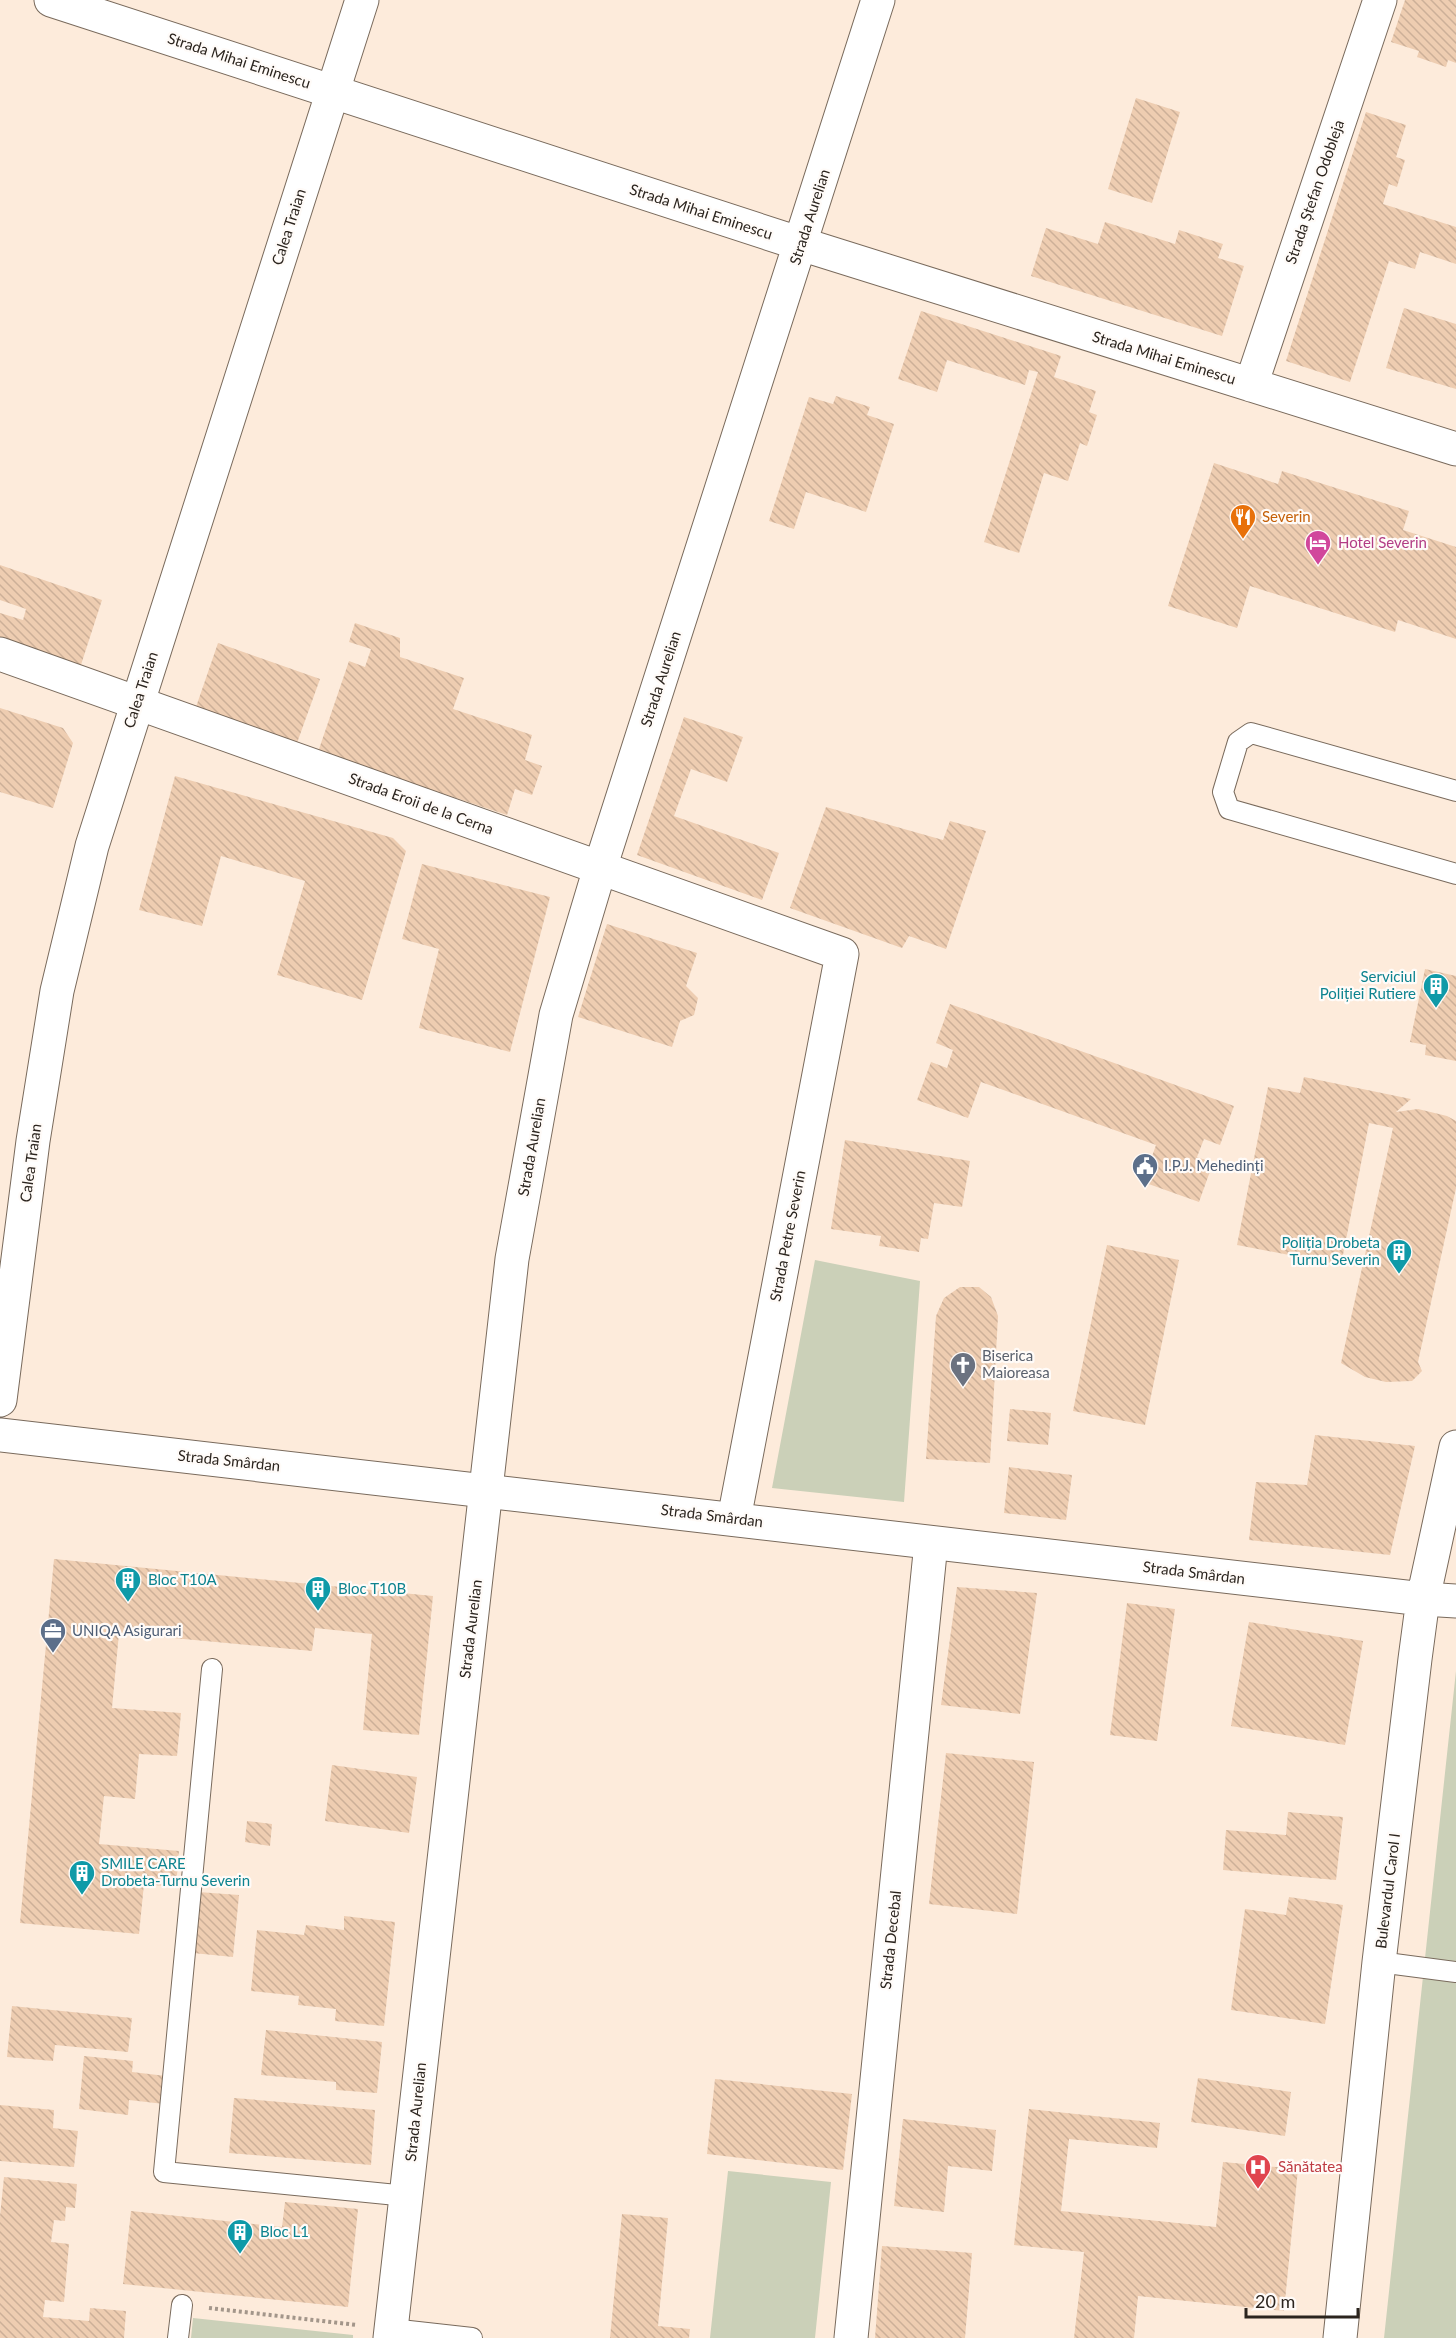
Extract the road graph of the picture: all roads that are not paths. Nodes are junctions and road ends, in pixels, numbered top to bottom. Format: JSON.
{"nodes":[{"id":1,"x":51,"y":0,"type":"edge"},
{"id":2,"x":362,"y":0,"type":"edge"},
{"id":3,"x":878,"y":0,"type":"edge"},
{"id":4,"x":1380,"y":0,"type":"edge"},
{"id":5,"x":332,"y":92,"type":"junction"},
{"id":6,"x":801,"y":244,"type":"junction"},
{"id":7,"x":1251,"y":385,"type":"junction"},
{"id":8,"x":1456,"y":449,"type":"edge"},
{"id":9,"x":0,"y":654,"type":"edge"},
{"id":10,"x":136,"y":703,"type":"junction"},
{"id":11,"x":1456,"y":791,"type":"edge"},
{"id":12,"x":600,"y":868,"type":"junction"},
{"id":13,"x":1456,"y":874,"type":"edge"},
{"id":14,"x":842,"y":954,"type":"joint"},
{"id":15,"x":0,"y":1400,"type":"edge"},
{"id":16,"x":0,"y":1435,"type":"edge"},
{"id":17,"x":1456,"y":1447,"type":"edge"},
{"id":18,"x":486,"y":1490,"type":"junction"},
{"id":19,"x":734,"y":1519,"type":"junction"},
{"id":20,"x":932,"y":1543,"type":"junction"},
{"id":21,"x":1423,"y":1599,"type":"junction"},
{"id":22,"x":1456,"y":1601,"type":"edge"},
{"id":23,"x":212,"y":1669,"type":"dead end"},
{"id":24,"x":1379,"y":1962,"type":"junction"},
{"id":25,"x":1456,"y":1972,"type":"edge"},
{"id":26,"x":406,"y":2196,"type":"junction"},
{"id":27,"x":182,"y":2305,"type":"road end"},
{"id":28,"x":391,"y":2334,"type":"edge"},
{"id":29,"x":178,"y":2338,"type":"edge"},
{"id":30,"x":472,"y":2338,"type":"edge"},
{"id":31,"x":851,"y":2338,"type":"edge"},
{"id":32,"x":1340,"y":2338,"type":"edge"}],
"edges":[{"from":1,"to":5,"type":"street","name":"Strada Mihai Eminescu"},
{"from":2,"to":5,"type":"street","name":"Calea Traian"},
{"from":3,"to":6,"type":"street","name":"Strada Aurelian"},
{"from":4,"to":7,"type":"street","name":"Strada Ștefan Odobleja"},
{"from":5,"to":6,"type":"street","name":"Strada Mihai Eminescu"},
{"from":5,"to":10,"type":"street","name":"Calea Traian"},
{"from":6,"to":7,"type":"street","name":"Strada Mihai Eminescu"},
{"from":6,"to":12,"type":"street","name":"Strada Aurelian"},
{"from":7,"to":8,"type":"street","name":"Strada Mihai Eminescu"},
{"from":9,"to":10,"type":"street","name":"Strada Eroii de la Cerna"},
{"from":10,"to":12,"type":"street","name":"Strada Eroii de la Cerna"},
{"from":10,"to":15,"type":"street","name":"Calea Traian"},
{"from":11,"to":13,"type":"lane"},
{"from":12,"to":14,"type":"street","name":"Strada Eroii de la Cerna"},
{"from":12,"to":18,"type":"street","name":"Strada Aurelian"},
{"from":14,"to":19,"type":"street","name":"Strada Petre Severin"},
{"from":16,"to":18,"type":"street","name":"Strada Smârdan"},
{"from":17,"to":21,"type":"street","name":"Bulevardul Carol I"},
{"from":18,"to":19,"type":"street","name":"Strada Smârdan"},
{"from":18,"to":26,"type":"street","name":"Strada Aurelian"},
{"from":19,"to":20,"type":"street","name":"Strada Smârdan"},
{"from":20,"to":21,"type":"street","name":"Strada Smârdan"},
{"from":20,"to":31,"type":"street","name":"Strada Decebal"},
{"from":21,"to":22,"type":"street","name":"Strada Smârdan"},
{"from":21,"to":24,"type":"street","name":"Bulevardul Carol I"},
{"from":23,"to":26,"type":"lane"},
{"from":24,"to":25,"type":"lane"},
{"from":24,"to":32,"type":"street","name":"Bulevardul Carol I"},
{"from":26,"to":28,"type":"street","name":"Strada Aurelian"},
{"from":27,"to":29,"type":"lane"},
{"from":28,"to":30,"type":"lane"}]}
